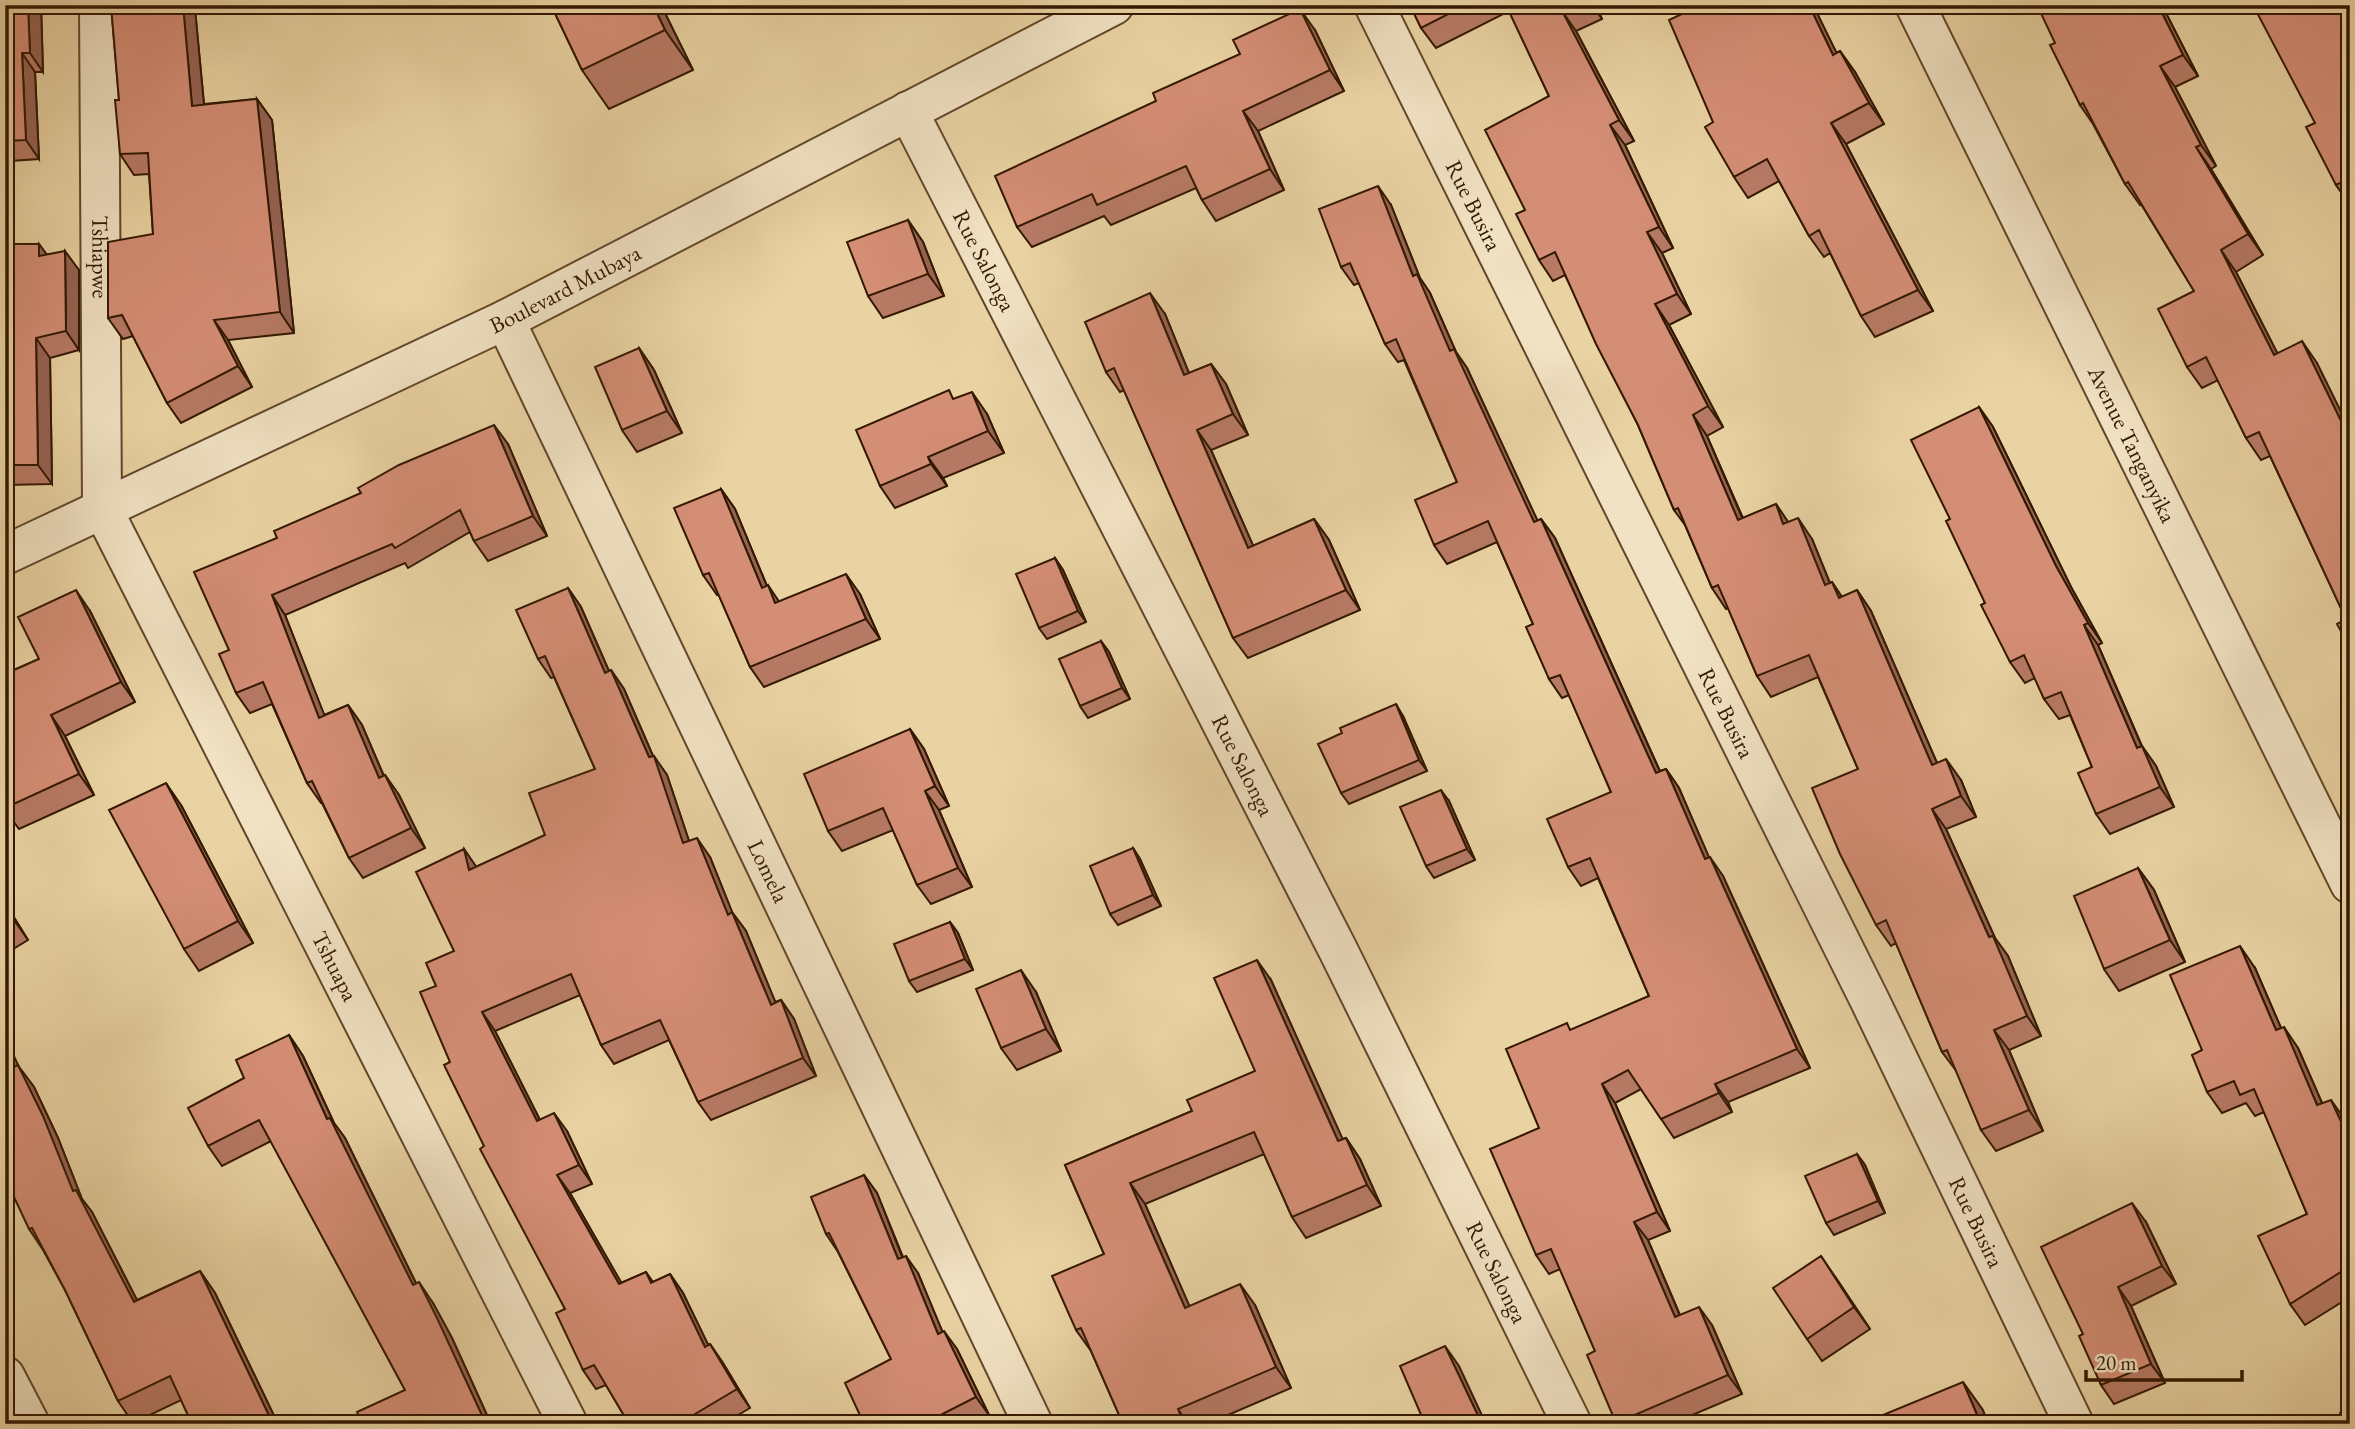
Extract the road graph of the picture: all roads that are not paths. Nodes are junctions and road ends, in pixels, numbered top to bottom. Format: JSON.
{"nodes":[{"id":1,"x":99,"y":5,"type":"edge"},
{"id":2,"x":1114,"y":5,"type":"edge"},
{"id":3,"x":1374,"y":5,"type":"edge"},
{"id":4,"x":1914,"y":5,"type":"edge"},
{"id":5,"x":908,"y":111,"type":"junction"},
{"id":6,"x":505,"y":320,"type":"junction"},
{"id":7,"x":102,"y":508,"type":"junction"},
{"id":8,"x":5,"y":555,"type":"edge"},
{"id":9,"x":2350,"y":884,"type":"edge"},
{"id":10,"x":5,"y":1376,"type":"edge"},
{"id":11,"x":30,"y":1424,"type":"edge"},
{"id":12,"x":568,"y":1424,"type":"edge"},
{"id":13,"x":1033,"y":1424,"type":"edge"},
{"id":14,"x":1572,"y":1424,"type":"edge"},
{"id":15,"x":2074,"y":1424,"type":"edge"}],
"edges":[{"from":1,"to":7,"type":"street","name":"Tshiapwe"},
{"from":2,"to":5,"type":"street","name":"Boulevard Mubaya"},
{"from":3,"to":15,"type":"street","name":"Rue Busira"},
{"from":4,"to":9,"type":"street","name":"Avenue Tanganyika"},
{"from":5,"to":6,"type":"street","name":"Boulevard Mubaya"},
{"from":5,"to":14,"type":"street","name":"Rue Salonga"},
{"from":6,"to":7,"type":"street","name":"Boulevard Mubaya"},
{"from":6,"to":13,"type":"street","name":"Lomela"},
{"from":7,"to":8,"type":"street","name":"Boulevard Mubaya"},
{"from":7,"to":12,"type":"street","name":"Tshuapa"},
{"from":10,"to":11,"type":"street"}]}
